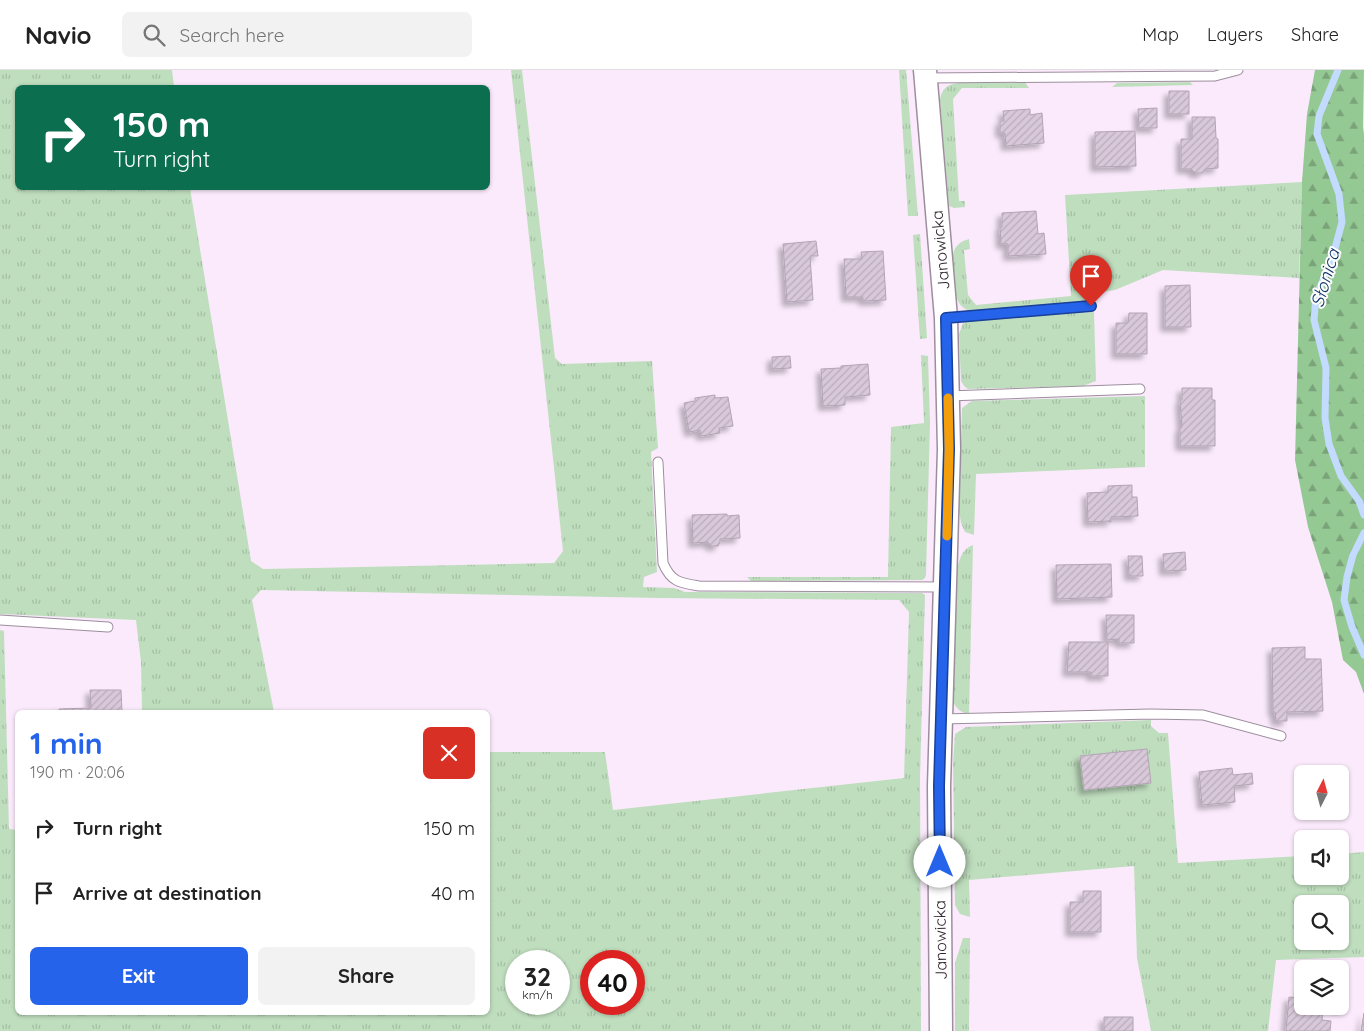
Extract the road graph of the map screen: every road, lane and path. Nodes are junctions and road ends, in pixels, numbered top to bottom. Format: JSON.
{"nodes":[{"id":1,"x":1238,"y":70,"type":"edge"},
{"id":2,"x":925,"y":74,"type":"edge"},
{"id":3,"x":1091,"y":306,"type":"dead end"},
{"id":4,"x":946,"y":318,"type":"junction"},
{"id":5,"x":1140,"y":390,"type":"dead end"},
{"id":6,"x":948,"y":396,"type":"junction"},
{"id":7,"x":658,"y":462,"type":"dead end"},
{"id":8,"x":946,"y":587,"type":"junction"},
{"id":9,"x":0,"y":620,"type":"edge"},
{"id":10,"x":108,"y":627,"type":"dead end"},
{"id":11,"x":941,"y":718,"type":"junction"},
{"id":12,"x":1281,"y":736,"type":"dead end"},
{"id":13,"x":941,"y":1031,"type":"edge"}],
"edges":[{"from":1,"to":2,"type":"lane"},
{"from":2,"to":4,"type":"street","name":"Janowicka"},
{"from":3,"to":4,"type":"lane"},
{"from":4,"to":6,"type":"street","name":"Janowicka"},
{"from":5,"to":6,"type":"lane"},
{"from":6,"to":8,"type":"street","name":"Janowicka"},
{"from":7,"to":8,"type":"lane"},
{"from":8,"to":11,"type":"street","name":"Janowicka"},
{"from":9,"to":10,"type":"lane"},
{"from":11,"to":12,"type":"lane"},
{"from":11,"to":13,"type":"street","name":"Janowicka"}]}
